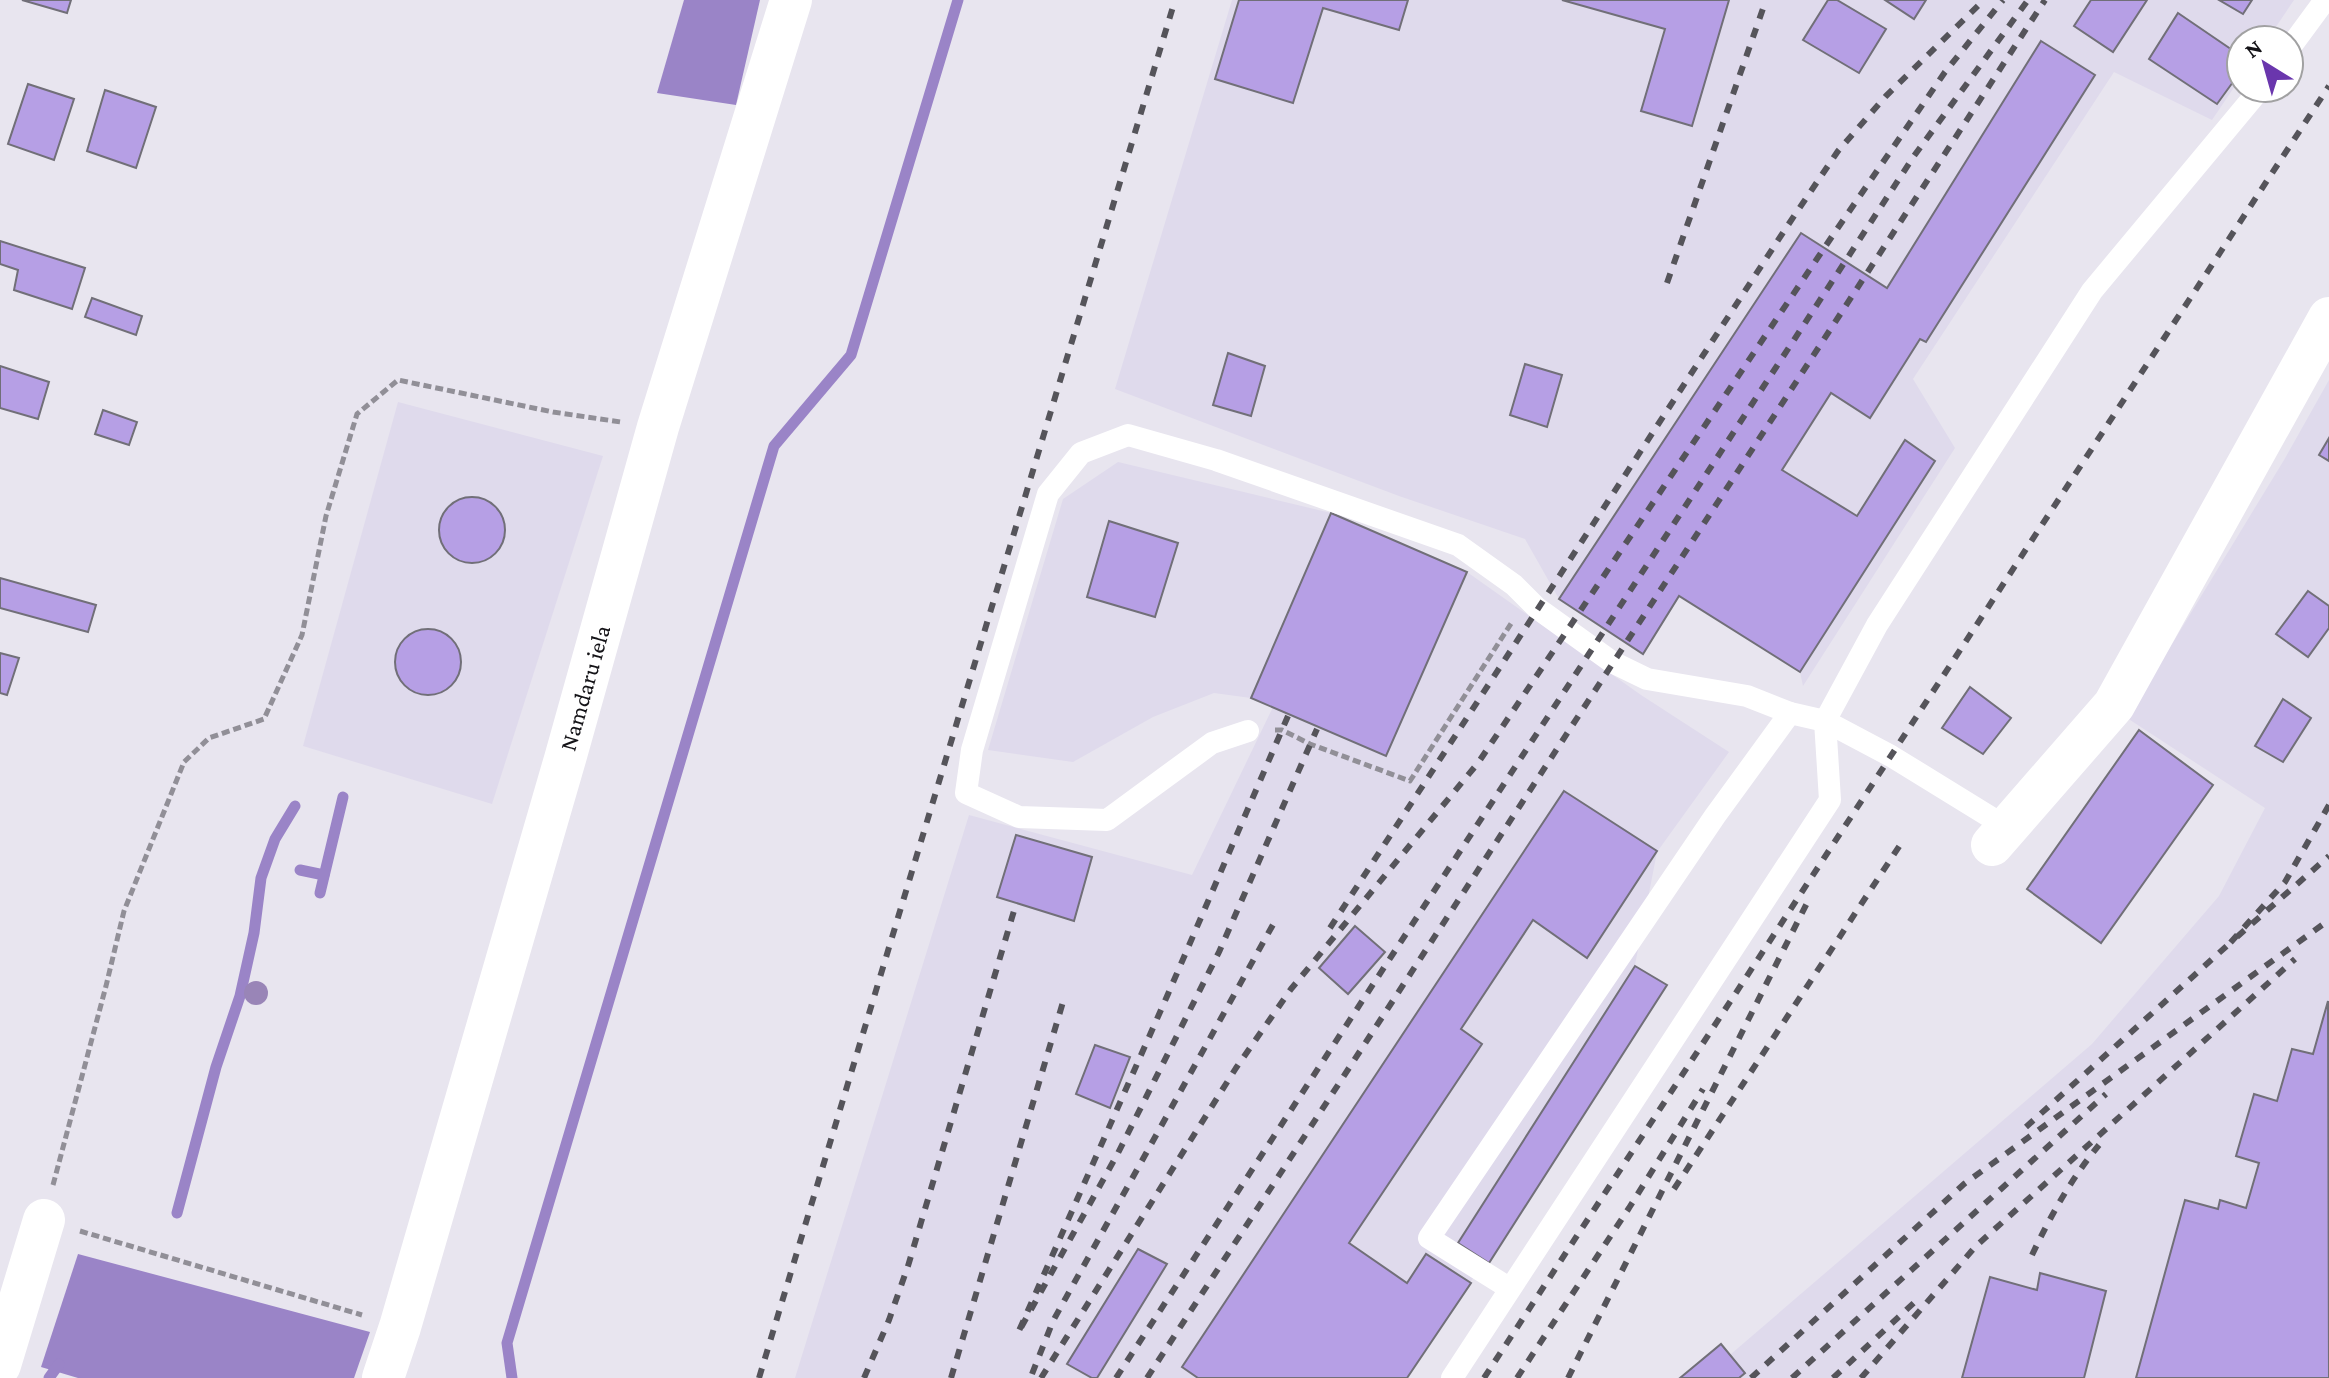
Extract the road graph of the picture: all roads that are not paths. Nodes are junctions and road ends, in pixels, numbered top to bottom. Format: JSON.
{"nodes":[{"id":1,"x":791,"y":0,"type":"edge"},
{"id":2,"x":2325,"y":0,"type":"edge"},
{"id":3,"x":2305,"y":27,"type":"edge"},
{"id":4,"x":2248,"y":104,"type":"edge"},
{"id":5,"x":2329,"y":318,"type":"edge"},
{"id":6,"x":1790,"y":713,"type":"junction"},
{"id":7,"x":1825,"y":721,"type":"junction"},
{"id":8,"x":1248,"y":731,"type":"road end"},
{"id":9,"x":2000,"y":837,"type":"joint"},
{"id":10,"x":44,"y":1220,"type":"road end"},
{"id":11,"x":1509,"y":1288,"type":"junction"},
{"id":12,"x":0,"y":1365,"type":"edge"},
{"id":13,"x":383,"y":1378,"type":"edge"},
{"id":14,"x":1452,"y":1378,"type":"edge"}],
"edges":[{"from":1,"to":13,"type":"street","name":"Namdaru iela"},
{"from":2,"to":3,"type":"lane"},
{"from":4,"to":7,"type":"lane"},
{"from":5,"to":9,"type":"street"},
{"from":6,"to":7,"type":"lane"},
{"from":6,"to":8,"type":"lane"},
{"from":6,"to":11,"type":"lane"},
{"from":7,"to":9,"type":"lane"},
{"from":7,"to":11,"type":"lane"},
{"from":10,"to":12,"type":"street"},
{"from":11,"to":14,"type":"lane"}]}
